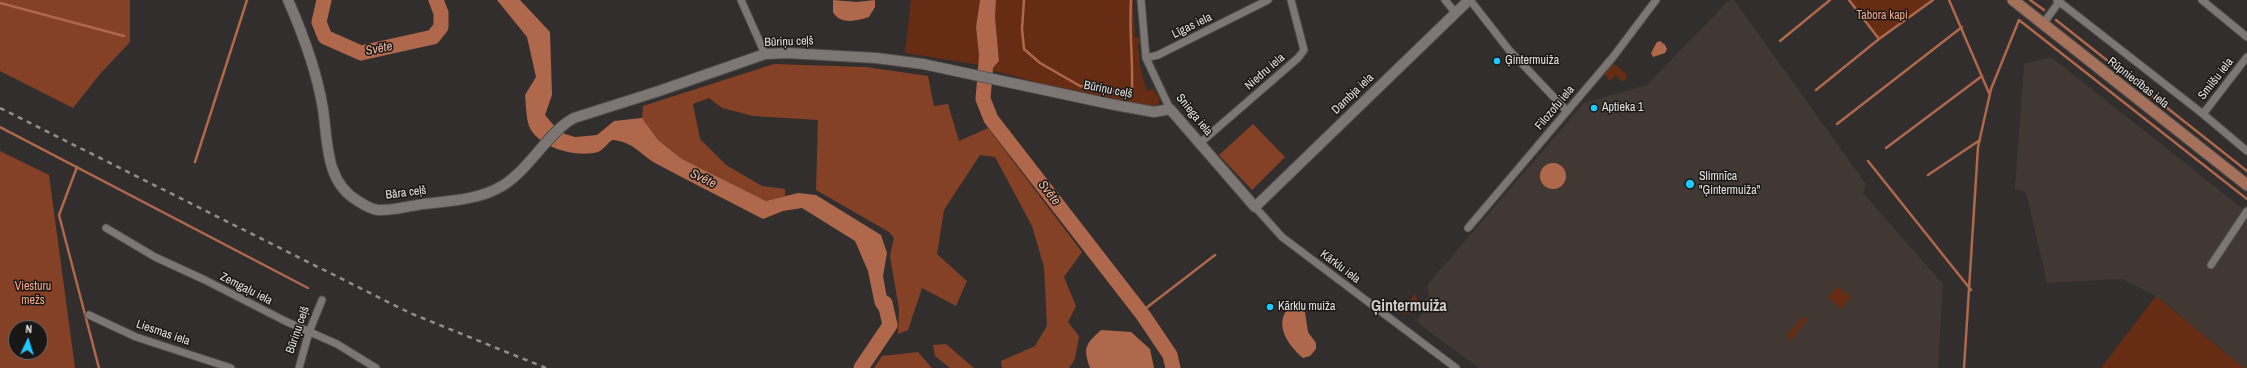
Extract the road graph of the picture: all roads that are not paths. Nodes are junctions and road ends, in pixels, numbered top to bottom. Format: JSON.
{"nodes":[{"id":1,"x":288,"y":0,"type":"edge"},
{"id":2,"x":741,"y":0,"type":"edge"},
{"id":3,"x":1141,"y":0,"type":"edge"},
{"id":4,"x":1268,"y":0,"type":"edge"},
{"id":5,"x":1291,"y":0,"type":"edge"},
{"id":6,"x":1445,"y":0,"type":"edge"},
{"id":7,"x":1470,"y":0,"type":"edge"},
{"id":8,"x":1656,"y":0,"type":"edge"},
{"id":9,"x":2013,"y":0,"type":"edge"},
{"id":10,"x":2202,"y":0,"type":"edge"},
{"id":11,"x":2058,"y":1,"type":"edge"},
{"id":12,"x":1455,"y":12,"type":"junction"},
{"id":13,"x":2043,"y":24,"type":"junction"},
{"id":14,"x":2247,"y":37,"type":"edge"},
{"id":15,"x":765,"y":54,"type":"junction"},
{"id":16,"x":1146,"y":58,"type":"junction"},
{"id":17,"x":2247,"y":58,"type":"edge"},
{"id":18,"x":1170,"y":108,"type":"junction"},
{"id":19,"x":1567,"y":111,"type":"junction"},
{"id":20,"x":2203,"y":114,"type":"junction"},
{"id":21,"x":564,"y":124,"type":"joint"},
{"id":22,"x":1200,"y":144,"type":"junction"},
{"id":23,"x":2247,"y":151,"type":"edge"},
{"id":24,"x":2247,"y":186,"type":"edge"},
{"id":25,"x":1255,"y":207,"type":"junction"},
{"id":26,"x":2247,"y":211,"type":"edge"},
{"id":27,"x":106,"y":228,"type":"dead end"},
{"id":28,"x":1468,"y":228,"type":"dead end"},
{"id":29,"x":2211,"y":265,"type":"dead end"},
{"id":30,"x":322,"y":300,"type":"dead end"},
{"id":31,"x":89,"y":315,"type":"dead end"},
{"id":32,"x":309,"y":332,"type":"junction"},
{"id":33,"x":231,"y":368,"type":"edge"},
{"id":34,"x":299,"y":368,"type":"edge"},
{"id":35,"x":376,"y":368,"type":"edge"},
{"id":36,"x":1456,"y":368,"type":"edge"}],
"edges":[{"from":1,"to":21,"type":"street","name":"Bāra ceļš"},
{"from":2,"to":15,"type":"street"},
{"from":3,"to":16,"type":"street","name":"Sniega iela"},
{"from":4,"to":16,"type":"street","name":"Līgas iela"},
{"from":5,"to":22,"type":"street","name":"Niedru iela"},
{"from":6,"to":12,"type":"street"},
{"from":7,"to":12,"type":"street","name":"Dambja iela"},
{"from":7,"to":19,"type":"street"},
{"from":8,"to":19,"type":"street","name":"Filozofu iela"},
{"from":9,"to":13,"type":"main road","name":"Rūpniecības iela"},
{"from":10,"to":14,"type":"street"},
{"from":11,"to":13,"type":"street"},
{"from":11,"to":20,"type":"street"},
{"from":12,"to":25,"type":"street","name":"Dambja iela"},
{"from":13,"to":24,"type":"main road","name":"Rūpniecības iela"},
{"from":15,"to":18,"type":"street","name":"Būriņu ceļš"},
{"from":15,"to":21,"type":"street","name":"Būriņu ceļš"},
{"from":16,"to":18,"type":"street","name":"Sniega iela"},
{"from":17,"to":20,"type":"street","name":"Smilšu iela"},
{"from":18,"to":22,"type":"street","name":"Sniega iela"},
{"from":19,"to":28,"type":"street","name":"Filozofu iela"},
{"from":20,"to":23,"type":"street"},
{"from":22,"to":25,"type":"street","name":"Sniega iela"},
{"from":25,"to":36,"type":"street","name":"Kārklu iela"},
{"from":26,"to":29,"type":"street"},
{"from":27,"to":32,"type":"street","name":"Zemgaļu iela"},
{"from":30,"to":32,"type":"street","name":"Būriņu ceļš"},
{"from":31,"to":33,"type":"street","name":"Liesmas iela"},
{"from":32,"to":34,"type":"street","name":"Būriņu ceļš"},
{"from":32,"to":35,"type":"street","name":"Zemgaļu iela"}]}
